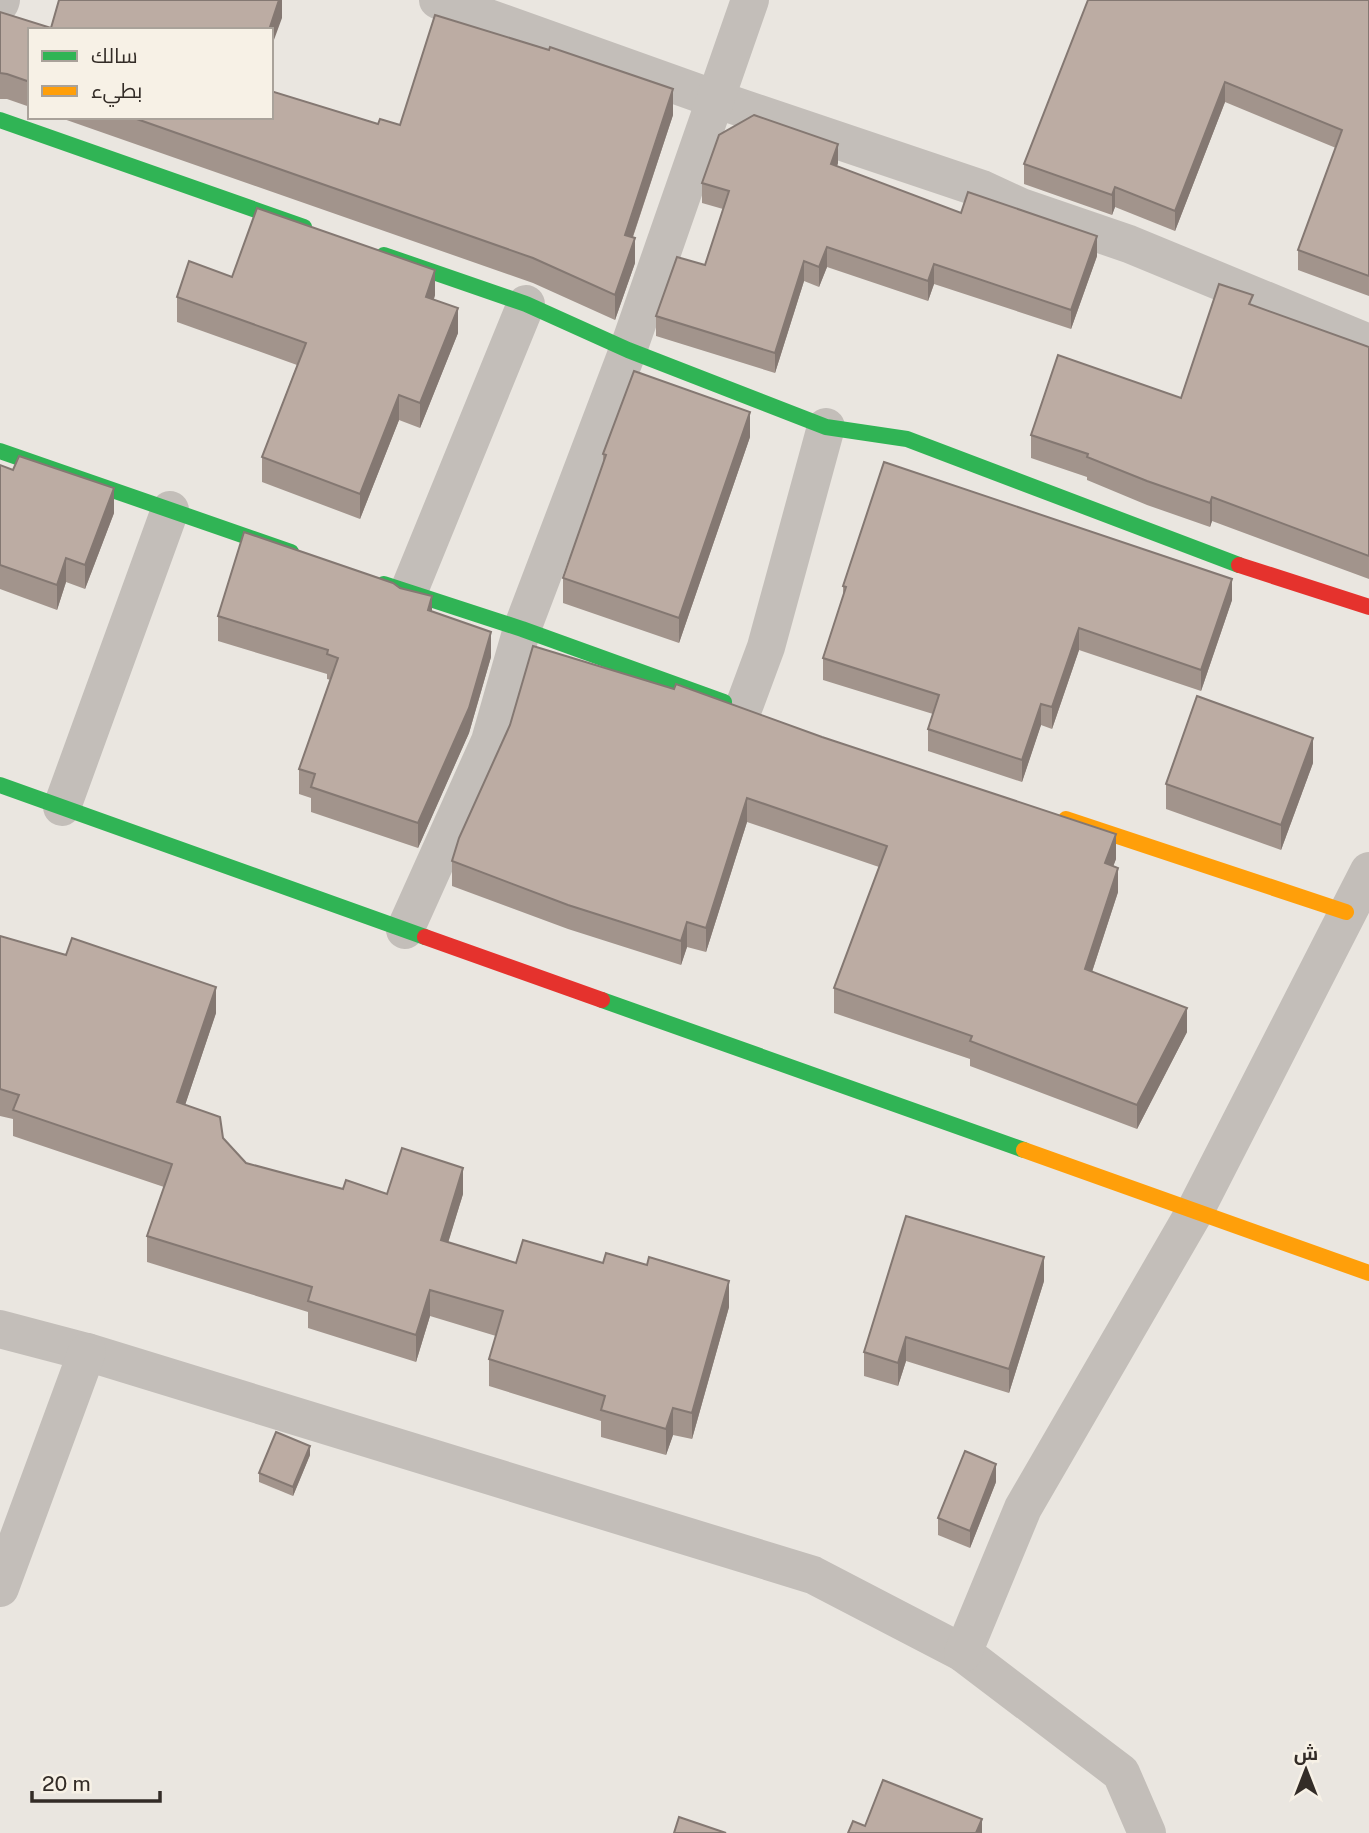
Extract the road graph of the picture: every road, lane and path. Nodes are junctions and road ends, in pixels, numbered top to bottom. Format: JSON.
{"nodes":[{"id":1,"x":438,"y":0,"type":"edge"},
{"id":2,"x":750,"y":0,"type":"edge"},
{"id":3,"x":715,"y":99,"type":"junction"},
{"id":4,"x":0,"y":120,"type":"edge"},
{"id":5,"x":321,"y":233,"type":"edge"},
{"id":6,"x":373,"y":251,"type":"edge"},
{"id":7,"x":526,"y":304,"type":"junction"},
{"id":8,"x":1369,"y":342,"type":"edge"},
{"id":9,"x":628,"y":350,"type":"junction"},
{"id":10,"x":825,"y":427,"type":"junction"},
{"id":11,"x":0,"y":451,"type":"edge"},
{"id":12,"x":170,"y":510,"type":"junction"},
{"id":13,"x":308,"y":558,"type":"edge"},
{"id":14,"x":371,"y":580,"type":"edge"},
{"id":15,"x":408,"y":593,"type":"junction"},
{"id":16,"x":1369,"y":607,"type":"edge"},
{"id":17,"x":522,"y":629,"type":"junction"},
{"id":18,"x":749,"y":711,"type":"joint"},
{"id":19,"x":0,"y":785,"type":"edge"},
{"id":20,"x":62,"y":807,"type":"junction"},
{"id":21,"x":1054,"y":816,"type":"edge"},
{"id":22,"x":1369,"y":871,"type":"edge"},
{"id":23,"x":1346,"y":912,"type":"junction"},
{"id":24,"x":405,"y":930,"type":"junction"},
{"id":25,"x":1195,"y":1212,"type":"junction"},
{"id":26,"x":1369,"y":1273,"type":"edge"},
{"id":27,"x":0,"y":1329,"type":"edge"},
{"id":28,"x":87,"y":1352,"type":"junction"},
{"id":29,"x":0,"y":1588,"type":"edge"},
{"id":30,"x":963,"y":1653,"type":"junction"},
{"id":31,"x":1147,"y":1833,"type":"edge"}],
"edges":[{"from":1,"to":3,"type":"street"},
{"from":2,"to":3,"type":"street"},
{"from":3,"to":8,"type":"street"},
{"from":3,"to":9,"type":"street"},
{"from":4,"to":5,"type":"street"},
{"from":6,"to":7,"type":"street"},
{"from":7,"to":9,"type":"street"},
{"from":7,"to":15,"type":"street"},
{"from":9,"to":10,"type":"street"},
{"from":9,"to":17,"type":"street"},
{"from":10,"to":16,"type":"street"},
{"from":10,"to":18,"type":"street"},
{"from":11,"to":12,"type":"street"},
{"from":12,"to":13,"type":"street"},
{"from":12,"to":20,"type":"street"},
{"from":14,"to":15,"type":"street"},
{"from":15,"to":17,"type":"street"},
{"from":17,"to":18,"type":"street"},
{"from":17,"to":24,"type":"street"},
{"from":19,"to":20,"type":"street"},
{"from":20,"to":24,"type":"street"},
{"from":21,"to":23,"type":"street"},
{"from":22,"to":23,"type":"street"},
{"from":23,"to":25,"type":"street"},
{"from":24,"to":25,"type":"street"},
{"from":25,"to":26,"type":"street"},
{"from":25,"to":30,"type":"street"},
{"from":27,"to":28,"type":"street"},
{"from":28,"to":29,"type":"street"},
{"from":28,"to":30,"type":"street"},
{"from":30,"to":31,"type":"street"}]}
